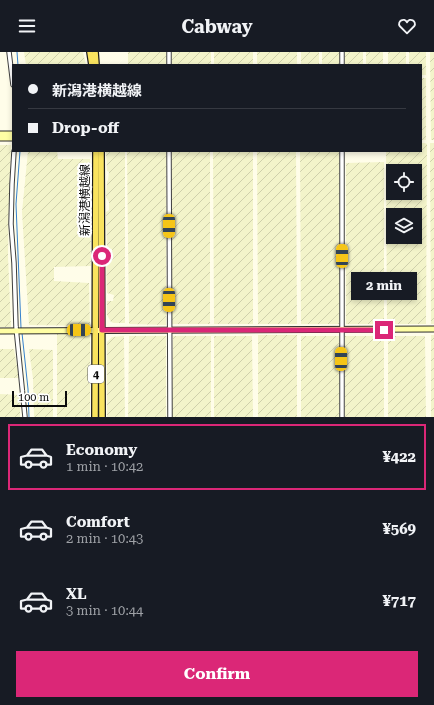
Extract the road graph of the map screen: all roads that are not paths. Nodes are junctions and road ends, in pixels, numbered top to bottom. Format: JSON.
{"nodes":[{"id":1,"x":9,"y":52,"type":"edge"},
{"id":2,"x":90,"y":52,"type":"edge"},
{"id":3,"x":94,"y":52,"type":"edge"},
{"id":4,"x":169,"y":52,"type":"edge"},
{"id":5,"x":342,"y":52,"type":"edge"},
{"id":6,"x":92,"y":64,"type":"edge"},
{"id":7,"x":96,"y":64,"type":"edge"},
{"id":8,"x":169,"y":64,"type":"edge"},
{"id":9,"x":342,"y":64,"type":"edge"},
{"id":10,"x":12,"y":77,"type":"edge"},
{"id":11,"x":0,"y":134,"type":"edge"},
{"id":12,"x":12,"y":134,"type":"edge"},
{"id":13,"x":0,"y":138,"type":"edge"},
{"id":14,"x":12,"y":138,"type":"edge"},
{"id":15,"x":14,"y":152,"type":"edge"},
{"id":16,"x":96,"y":152,"type":"edge"},
{"id":17,"x":101,"y":152,"type":"edge"},
{"id":18,"x":169,"y":152,"type":"edge"},
{"id":19,"x":342,"y":152,"type":"edge"},
{"id":20,"x":434,"y":329,"type":"edge"},
{"id":21,"x":99,"y":330,"type":"junction"},
{"id":22,"x":169,"y":330,"type":"junction"},
{"id":23,"x":341,"y":330,"type":"junction"},
{"id":24,"x":0,"y":331,"type":"edge"},
{"id":25,"x":17,"y":331,"type":"junction"},
{"id":26,"x":25,"y":417,"type":"edge"},
{"id":27,"x":96,"y":417,"type":"edge"},
{"id":28,"x":102,"y":417,"type":"edge"},
{"id":29,"x":170,"y":417,"type":"edge"},
{"id":30,"x":342,"y":417,"type":"edge"}],
"edges":[{"from":1,"to":10,"type":"street"},
{"from":2,"to":6,"type":"main road"},
{"from":3,"to":7,"type":"main road"},
{"from":4,"to":8,"type":"street"},
{"from":5,"to":9,"type":"street"},
{"from":11,"to":12,"type":"street"},
{"from":13,"to":14,"type":"street"},
{"from":15,"to":25,"type":"street"},
{"from":16,"to":21,"type":"main road","name":"新潟港横越線","number":"4"},
{"from":17,"to":21,"type":"main road","name":"新潟港横越線","number":"4"},
{"from":18,"to":22,"type":"street"},
{"from":19,"to":23,"type":"street"},
{"from":20,"to":23,"type":"street"},
{"from":21,"to":22,"type":"street"},
{"from":21,"to":25,"type":"street"},
{"from":21,"to":27,"type":"main road","name":"新潟港横越線","number":"4"},
{"from":21,"to":28,"type":"main road","name":"新潟港横越線","number":"4"},
{"from":22,"to":23,"type":"street"},
{"from":22,"to":29,"type":"street"},
{"from":23,"to":30,"type":"street"},
{"from":24,"to":25,"type":"street"},
{"from":25,"to":26,"type":"street"}]}
